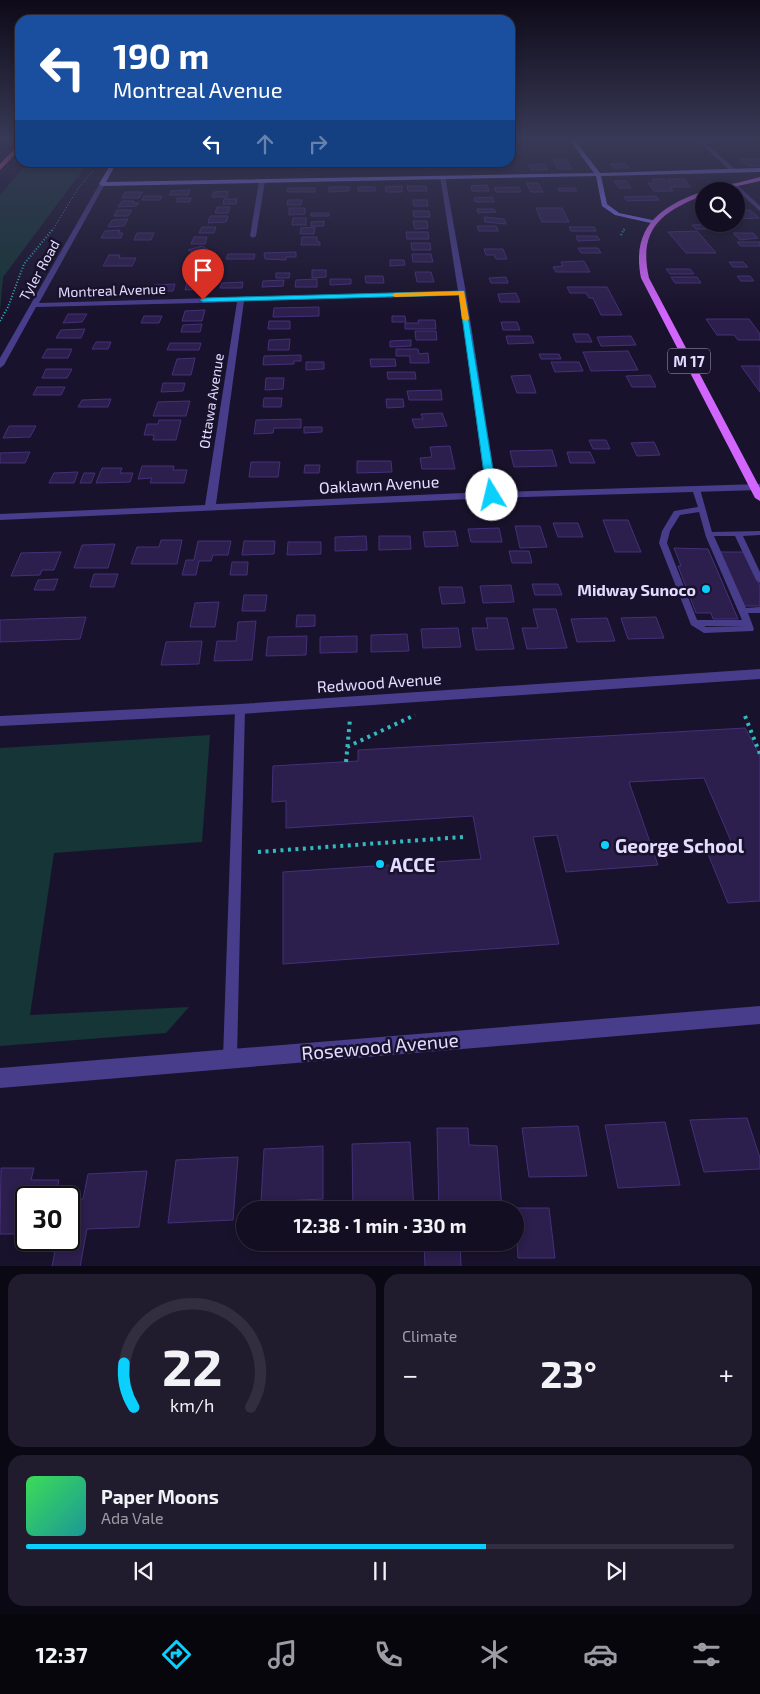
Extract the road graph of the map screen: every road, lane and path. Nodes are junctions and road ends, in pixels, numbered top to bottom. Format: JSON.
{"nodes":[{"id":1,"x":73,"y":197,"type":"edge"},
{"id":2,"x":95,"y":197,"type":"edge"},
{"id":3,"x":259,"y":197,"type":"edge"},
{"id":4,"x":445,"y":197,"type":"edge"},
{"id":5,"x":602,"y":197,"type":"edge"},
{"id":6,"x":694,"y":197,"type":"edge"},
{"id":7,"x":747,"y":197,"type":"edge"},
{"id":8,"x":760,"y":209,"type":"edge"},
{"id":9,"x":655,"y":222,"type":"junction"},
{"id":10,"x":626,"y":227,"type":"dead end"},
{"id":11,"x":621,"y":235,"type":"dead end"},
{"id":12,"x":253,"y":236,"type":"dead end"},
{"id":13,"x":462,"y":293,"type":"junction"},
{"id":14,"x":241,"y":299,"type":"junction"},
{"id":15,"x":33,"y":305,"type":"junction"},
{"id":16,"x":0,"y":321,"type":"edge"},
{"id":17,"x":0,"y":365,"type":"edge"},
{"id":18,"x":757,"y":487,"type":"edge"},
{"id":19,"x":696,"y":489,"type":"junction"},
{"id":20,"x":492,"y":495,"type":"junction"},
{"id":21,"x":760,"y":498,"type":"edge"},
{"id":22,"x":210,"y":508,"type":"junction"},
{"id":23,"x":702,"y":509,"type":"junction"},
{"id":24,"x":0,"y":517,"type":"edge"},
{"id":25,"x":760,"y":533,"type":"edge"},
{"id":26,"x":711,"y":534,"type":"junction"},
{"id":27,"x":738,"y":534,"type":"junction"},
{"id":28,"x":760,"y":580,"type":"edge"},
{"id":29,"x":760,"y":610,"type":"edge"},
{"id":30,"x":743,"y":611,"type":"junction"},
{"id":31,"x":760,"y":674,"type":"edge"},
{"id":32,"x":240,"y":709,"type":"junction"},
{"id":33,"x":415,"y":715,"type":"dead end"},
{"id":34,"x":745,"y":716,"type":"dead end"},
{"id":35,"x":350,"y":719,"type":"dead end"},
{"id":36,"x":0,"y":721,"type":"edge"},
{"id":37,"x":348,"y":747,"type":"junction"},
{"id":38,"x":760,"y":754,"type":"edge"},
{"id":39,"x":346,"y":762,"type":"dead end"},
{"id":40,"x":463,"y":837,"type":"dead end"},
{"id":41,"x":258,"y":852,"type":"dead end"},
{"id":42,"x":760,"y":1015,"type":"edge"},
{"id":43,"x":230,"y":1058,"type":"junction"},
{"id":44,"x":0,"y":1078,"type":"edge"}],
"edges":[{"from":1,"to":16,"type":"path"},
{"from":2,"to":15,"type":"street","name":"Tyler Road"},
{"from":3,"to":12,"type":"street"},
{"from":4,"to":13,"type":"street"},
{"from":5,"to":9,"type":"street"},
{"from":6,"to":9,"type":"main road","number":"M 17"},
{"from":7,"to":8,"type":"street"},
{"from":9,"to":18,"type":"main road","number":"M 17"},
{"from":10,"to":11,"type":"path"},
{"from":13,"to":14,"type":"street","name":"Montreal Avenue"},
{"from":13,"to":20,"type":"street"},
{"from":14,"to":15,"type":"street","name":"Montreal Avenue"},
{"from":14,"to":22,"type":"street","name":"Ottawa Avenue"},
{"from":15,"to":17,"type":"street","name":"Tyler Road"},
{"from":18,"to":19,"type":"street","name":"Oaklawn Avenue"},
{"from":18,"to":21,"type":"main road","number":"M 17"},
{"from":19,"to":20,"type":"street","name":"Oaklawn Avenue"},
{"from":19,"to":23,"type":"lane"},
{"from":20,"to":22,"type":"street","name":"Oaklawn Avenue"},
{"from":22,"to":24,"type":"street","name":"Oaklawn Avenue"},
{"from":23,"to":26,"type":"lane"},
{"from":23,"to":30,"type":"lane"},
{"from":25,"to":27,"type":"lane"},
{"from":26,"to":27,"type":"lane"},
{"from":26,"to":30,"type":"lane"},
{"from":27,"to":28,"type":"lane"},
{"from":29,"to":30,"type":"lane"},
{"from":31,"to":32,"type":"street","name":"Redwood Avenue"},
{"from":32,"to":36,"type":"street","name":"Redwood Avenue"},
{"from":32,"to":43,"type":"lane"},
{"from":33,"to":37,"type":"path"},
{"from":34,"to":38,"type":"path"},
{"from":35,"to":37,"type":"path"},
{"from":37,"to":39,"type":"path"},
{"from":40,"to":41,"type":"path"},
{"from":42,"to":43,"type":"street","name":"Rosewood Avenue"},
{"from":43,"to":44,"type":"street","name":"Rosewood Avenue"}]}
